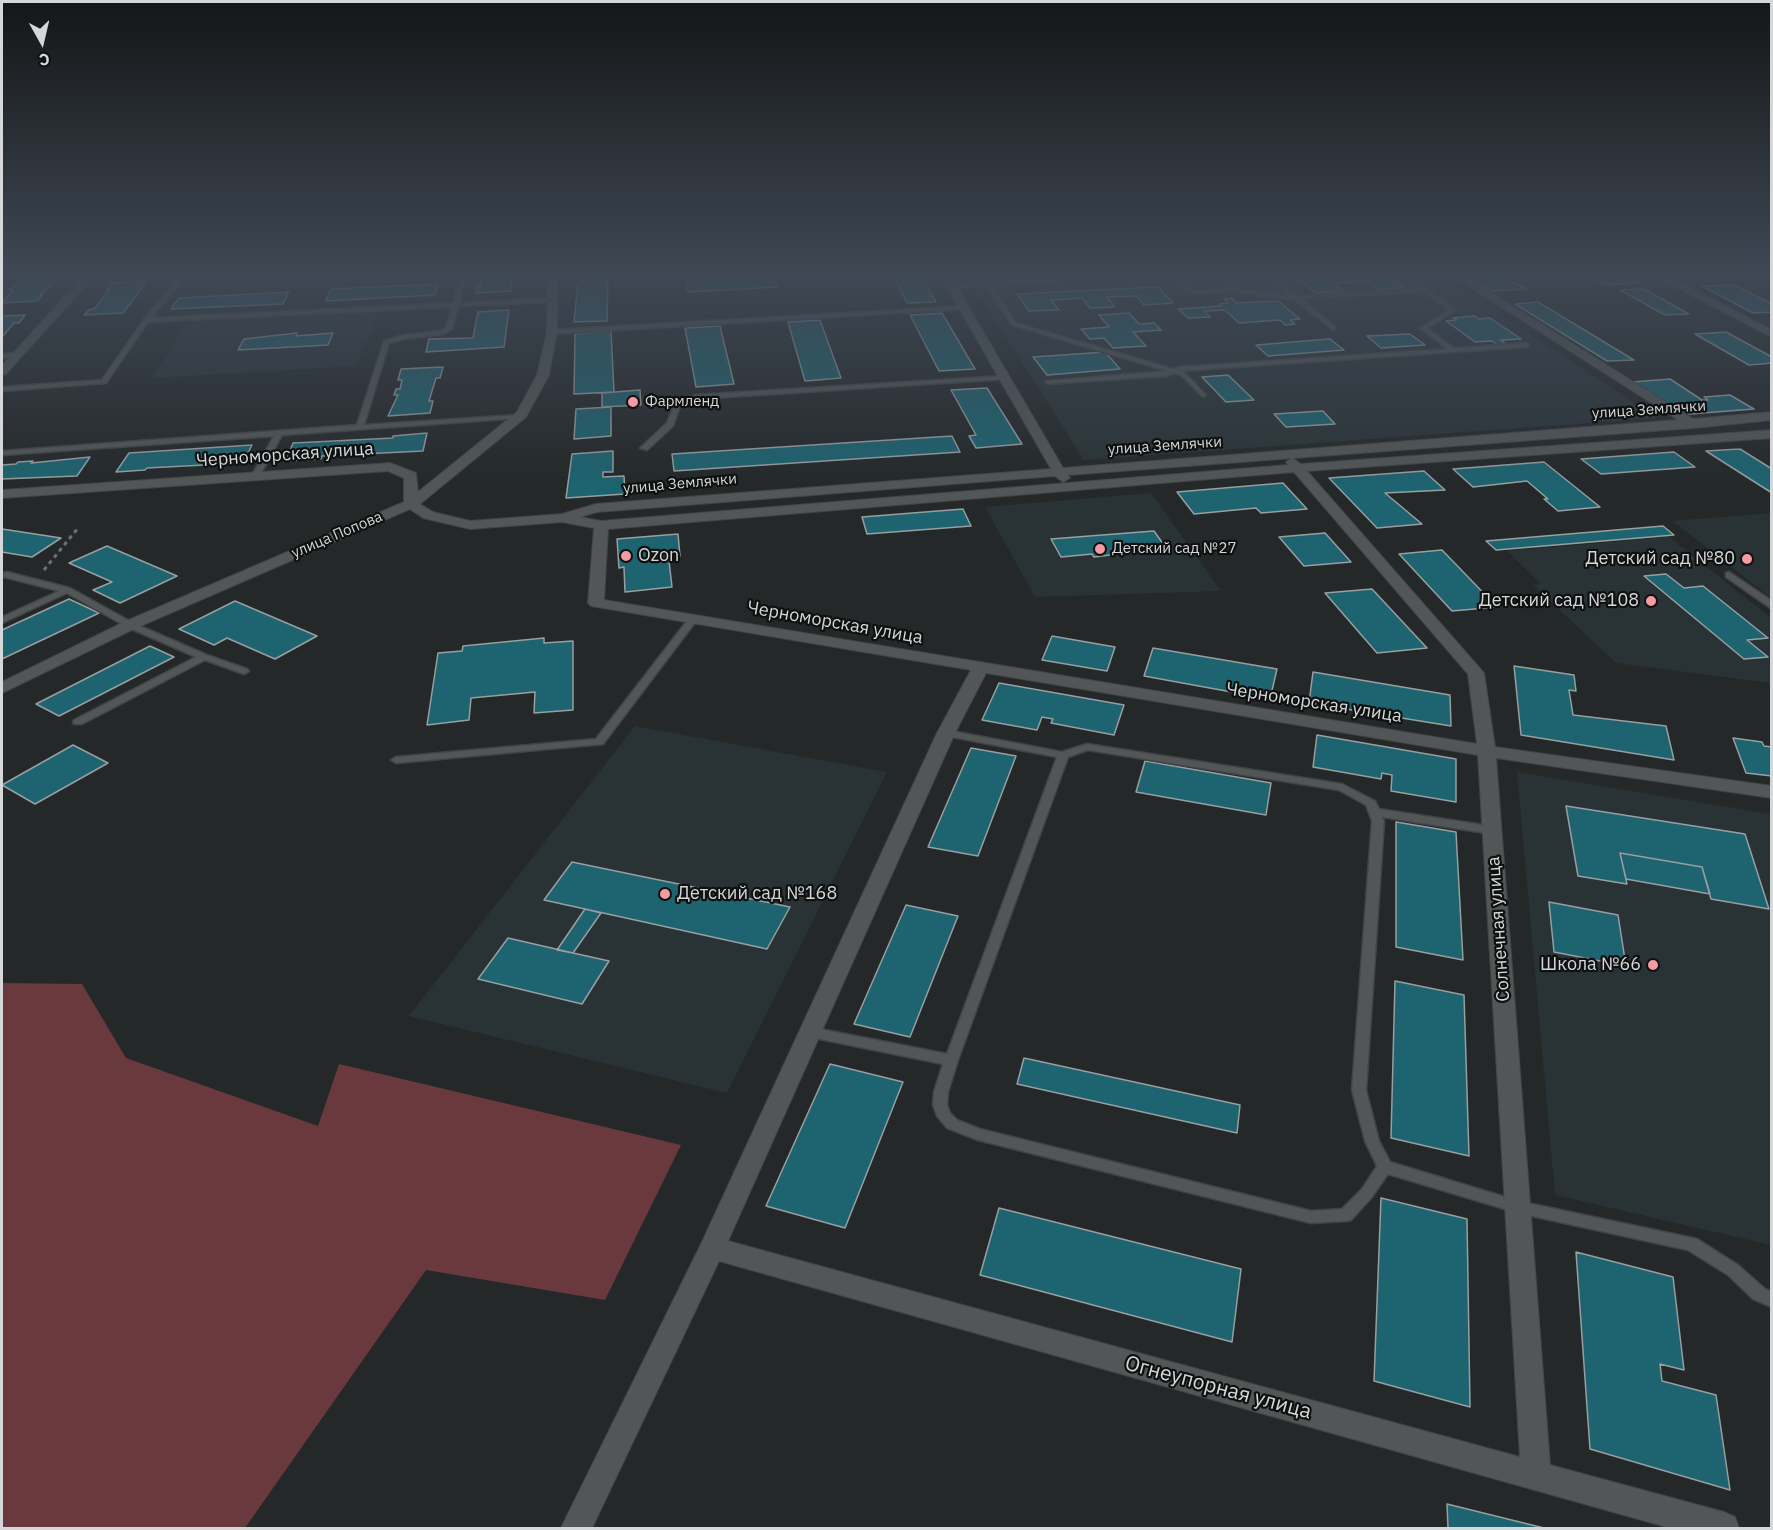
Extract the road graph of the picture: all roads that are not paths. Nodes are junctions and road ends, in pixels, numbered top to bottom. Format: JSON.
{"nodes":[{"id":1,"x":25,"y":346,"type":"edge"},
{"id":2,"x":128,"y":346,"type":"edge"},
{"id":3,"x":385,"y":346,"type":"edge"},
{"id":4,"x":549,"y":346,"type":"edge"},
{"id":5,"x":986,"y":346,"type":"edge"},
{"id":6,"x":1090,"y":346,"type":"edge"},
{"id":7,"x":1448,"y":346,"type":"edge"},
{"id":8,"x":1506,"y":346,"type":"edge"},
{"id":9,"x":1570,"y":346,"type":"edge"},
{"id":10,"x":1453,"y":350,"type":"junction"},
{"id":11,"x":17,"y":355,"type":"junction"},
{"id":12,"x":2,"y":356,"type":"edge"},
{"id":13,"x":1174,"y":371,"type":"junction"},
{"id":14,"x":2,"y":372,"type":"edge"},
{"id":15,"x":1004,"y":378,"type":"junction"},
{"id":16,"x":1048,"y":382,"type":"dead end"},
{"id":17,"x":2,"y":388,"type":"edge"},
{"id":18,"x":1203,"y":395,"type":"dead end"},
{"id":19,"x":1772,"y":416,"type":"edge"},
{"id":20,"x":518,"y":417,"type":"junction"},
{"id":21,"x":1692,"y":423,"type":"junction"},
{"id":22,"x":360,"y":427,"type":"junction"},
{"id":23,"x":279,"y":433,"type":"junction"},
{"id":24,"x":1772,"y":434,"type":"edge"},
{"id":25,"x":1717,"y":439,"type":"junction"},
{"id":26,"x":644,"y":448,"type":"dead end"},
{"id":27,"x":2,"y":453,"type":"edge"},
{"id":28,"x":1291,"y":461,"type":"junction"},
{"id":29,"x":1058,"y":470,"type":"junction"},
{"id":30,"x":255,"y":477,"type":"junction"},
{"id":31,"x":1068,"y":486,"type":"junction"},
{"id":32,"x":2,"y":494,"type":"edge"},
{"id":33,"x":411,"y":504,"type":"junction"},
{"id":34,"x":562,"y":518,"type":"junction"},
{"id":35,"x":601,"y":525,"type":"junction"},
{"id":36,"x":7,"y":575,"type":"dead end"},
{"id":37,"x":1729,"y":575,"type":"dead end"},
{"id":38,"x":67,"y":590,"type":"junction"},
{"id":39,"x":1772,"y":606,"type":"edge"},
{"id":40,"x":693,"y":619,"type":"junction"},
{"id":41,"x":2,"y":620,"type":"edge"},
{"id":42,"x":130,"y":625,"type":"junction"},
{"id":43,"x":204,"y":657,"type":"junction"},
{"id":44,"x":980,"y":668,"type":"junction"},
{"id":45,"x":244,"y":671,"type":"dead end"},
{"id":46,"x":2,"y":688,"type":"edge"},
{"id":47,"x":78,"y":722,"type":"dead end"},
{"id":48,"x":946,"y":733,"type":"junction"},
{"id":49,"x":1487,"y":752,"type":"junction"},
{"id":50,"x":1063,"y":754,"type":"junction"},
{"id":51,"x":396,"y":760,"type":"dead end"},
{"id":52,"x":1772,"y":792,"type":"edge"},
{"id":53,"x":1374,"y":812,"type":"junction"},
{"id":54,"x":1492,"y":830,"type":"junction"},
{"id":55,"x":810,"y":1032,"type":"junction"},
{"id":56,"x":951,"y":1060,"type":"junction"},
{"id":57,"x":1385,"y":1167,"type":"junction"},
{"id":58,"x":1518,"y":1207,"type":"junction"},
{"id":59,"x":712,"y":1248,"type":"junction"},
{"id":60,"x":1772,"y":1300,"type":"edge"},
{"id":61,"x":1536,"y":1476,"type":"junction"},
{"id":62,"x":576,"y":1528,"type":"edge"},
{"id":63,"x":1724,"y":1528,"type":"edge"}],
"edges":[{"from":1,"to":11,"type":"street"},
{"from":2,"to":17,"type":"lane"},
{"from":3,"to":22,"type":"lane"},
{"from":4,"to":20,"type":"street","name":"улица Попова"},
{"from":5,"to":15,"type":"street"},
{"from":6,"to":13,"type":"lane"},
{"from":7,"to":10,"type":"lane"},
{"from":8,"to":10,"type":"lane"},
{"from":9,"to":21,"type":"street"},
{"from":10,"to":13,"type":"lane"},
{"from":11,"to":12,"type":"lane"},
{"from":11,"to":14,"type":"street"},
{"from":13,"to":16,"type":"lane"},
{"from":13,"to":18,"type":"lane"},
{"from":15,"to":26,"type":"lane"},
{"from":15,"to":29,"type":"street"},
{"from":19,"to":21,"type":"street","name":"улица Землячки"},
{"from":20,"to":22,"type":"lane"},
{"from":20,"to":33,"type":"street","name":"улица Попова"},
{"from":21,"to":25,"type":"street"},
{"from":21,"to":28,"type":"street","name":"улица Землячки"},
{"from":22,"to":23,"type":"lane"},
{"from":23,"to":27,"type":"lane"},
{"from":23,"to":30,"type":"lane"},
{"from":24,"to":25,"type":"street","name":"улица Землячки"},
{"from":25,"to":28,"type":"street","name":"улица Землячки"},
{"from":28,"to":29,"type":"street","name":"улица Землячки"},
{"from":28,"to":31,"type":"street","name":"улица Землячки"},
{"from":28,"to":49,"type":"street","name":"Солнечная улица"},
{"from":29,"to":31,"type":"street"},
{"from":29,"to":34,"type":"street","name":"улица Землячки"},
{"from":30,"to":32,"type":"street","name":"Черноморская улица"},
{"from":30,"to":33,"type":"street","name":"Черноморская улица"},
{"from":31,"to":35,"type":"street","name":"улица Землячки"},
{"from":33,"to":34,"type":"street"},
{"from":33,"to":42,"type":"street","name":"улица Попова"},
{"from":34,"to":35,"type":"street"},
{"from":35,"to":40,"type":"street","name":"Черноморская улица"},
{"from":36,"to":38,"type":"lane"},
{"from":37,"to":39,"type":"lane"},
{"from":38,"to":41,"type":"lane"},
{"from":38,"to":42,"type":"lane"},
{"from":40,"to":44,"type":"street","name":"Черноморская улица"},
{"from":40,"to":51,"type":"lane"},
{"from":42,"to":43,"type":"lane"},
{"from":42,"to":46,"type":"street","name":"улица Попова"},
{"from":43,"to":45,"type":"lane"},
{"from":43,"to":47,"type":"lane"},
{"from":44,"to":48,"type":"street"},
{"from":44,"to":49,"type":"street","name":"Черноморская улица"},
{"from":48,"to":50,"type":"lane"},
{"from":48,"to":55,"type":"street"},
{"from":49,"to":52,"type":"street","name":"Черноморская улица"},
{"from":49,"to":54,"type":"street","name":"Солнечная улица"},
{"from":50,"to":53,"type":"lane"},
{"from":50,"to":56,"type":"lane"},
{"from":53,"to":54,"type":"lane"},
{"from":53,"to":57,"type":"lane"},
{"from":54,"to":58,"type":"street","name":"Солнечная улица"},
{"from":55,"to":56,"type":"lane"},
{"from":55,"to":59,"type":"street"},
{"from":56,"to":57,"type":"lane"},
{"from":57,"to":58,"type":"lane"},
{"from":58,"to":60,"type":"lane"},
{"from":58,"to":61,"type":"street","name":"Солнечная улица"},
{"from":59,"to":61,"type":"street","name":"Огнеупорная улица"},
{"from":59,"to":62,"type":"street"},
{"from":61,"to":63,"type":"street","name":"Огнеупорная улица"}]}
